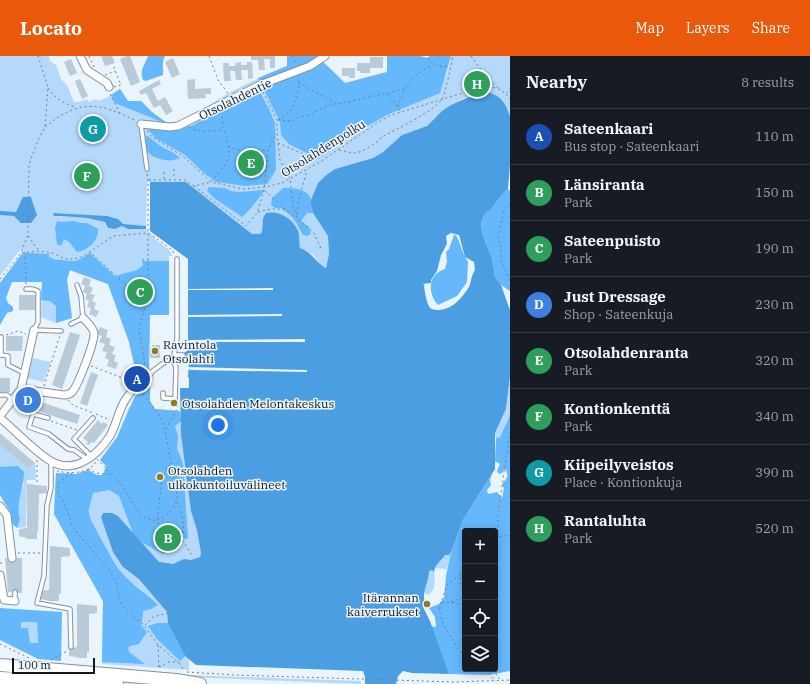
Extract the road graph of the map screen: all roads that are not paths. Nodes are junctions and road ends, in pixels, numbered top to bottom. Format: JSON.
{"nodes":[{"id":1,"x":80,"y":56,"type":"edge"},
{"id":2,"x":324,"y":56,"type":"edge"},
{"id":3,"x":109,"y":87,"type":"road end"},
{"id":4,"x":141,"y":124,"type":"joint"},
{"id":5,"x":147,"y":169,"type":"road end"},
{"id":6,"x":177,"y":259,"type":"road end"},
{"id":7,"x":77,"y":285,"type":"dead end"},
{"id":8,"x":26,"y":289,"type":"road end"},
{"id":9,"x":83,"y":318,"type":"junction"},
{"id":10,"x":71,"y":324,"type":"dead end"},
{"id":11,"x":61,"y":331,"type":"road end"},
{"id":12,"x":34,"y":333,"type":"junction"},
{"id":13,"x":1,"y":337,"type":"road end"},
{"id":14,"x":183,"y":356,"type":"dead end"},
{"id":15,"x":173,"y":357,"type":"junction"},
{"id":16,"x":24,"y":373,"type":"junction"},
{"id":17,"x":148,"y":373,"type":"joint"},
{"id":18,"x":21,"y":389,"type":"junction"},
{"id":19,"x":163,"y":394,"type":"dead end"},
{"id":20,"x":0,"y":395,"type":"edge"},
{"id":21,"x":13,"y":401,"type":"junction"},
{"id":22,"x":0,"y":417,"type":"edge"},
{"id":23,"x":48,"y":418,"type":"road end"},
{"id":24,"x":93,"y":418,"type":"dead end"},
{"id":25,"x":92,"y":459,"type":"junction"},
{"id":26,"x":51,"y":461,"type":"junction"},
{"id":27,"x":0,"y":506,"type":"edge"},
{"id":28,"x":12,"y":558,"type":"dead end"},
{"id":29,"x":0,"y":576,"type":"edge"},
{"id":30,"x":15,"y":592,"type":"dead end"},
{"id":31,"x":15,"y":601,"type":"joint"},
{"id":32,"x":71,"y":647,"type":"road end"},
{"id":33,"x":0,"y":665,"type":"edge"},
{"id":34,"x":0,"y":678,"type":"edge"},
{"id":35,"x":117,"y":684,"type":"edge"},
{"id":36,"x":200,"y":684,"type":"edge"}],
"edges":[{"from":1,"to":3,"type":"street"},
{"from":2,"to":4,"type":"street","name":"Otsolahdentie"},
{"from":4,"to":5,"type":"lane"},
{"from":6,"to":15,"type":"lane"},
{"from":7,"to":9,"type":"lane"},
{"from":8,"to":12,"type":"lane"},
{"from":9,"to":10,"type":"lane"},
{"from":9,"to":18,"type":"street"},
{"from":11,"to":12,"type":"lane"},
{"from":12,"to":16,"type":"street"},
{"from":13,"to":16,"type":"lane"},
{"from":14,"to":15,"type":"lane"},
{"from":15,"to":17,"type":"lane"},
{"from":15,"to":19,"type":"lane"},
{"from":16,"to":18,"type":"street"},
{"from":17,"to":25,"type":"street"},
{"from":18,"to":21,"type":"street"},
{"from":20,"to":21,"type":"lane"},
{"from":21,"to":22,"type":"street"},
{"from":22,"to":26,"type":"street"},
{"from":23,"to":25,"type":"lane"},
{"from":24,"to":25,"type":"lane"},
{"from":25,"to":26,"type":"street"},
{"from":26,"to":32,"type":"lane"},
{"from":27,"to":28,"type":"street"},
{"from":29,"to":31,"type":"street"},
{"from":30,"to":31,"type":"lane"},
{"from":33,"to":36,"type":"highway"},
{"from":34,"to":35,"type":"highway"}]}
